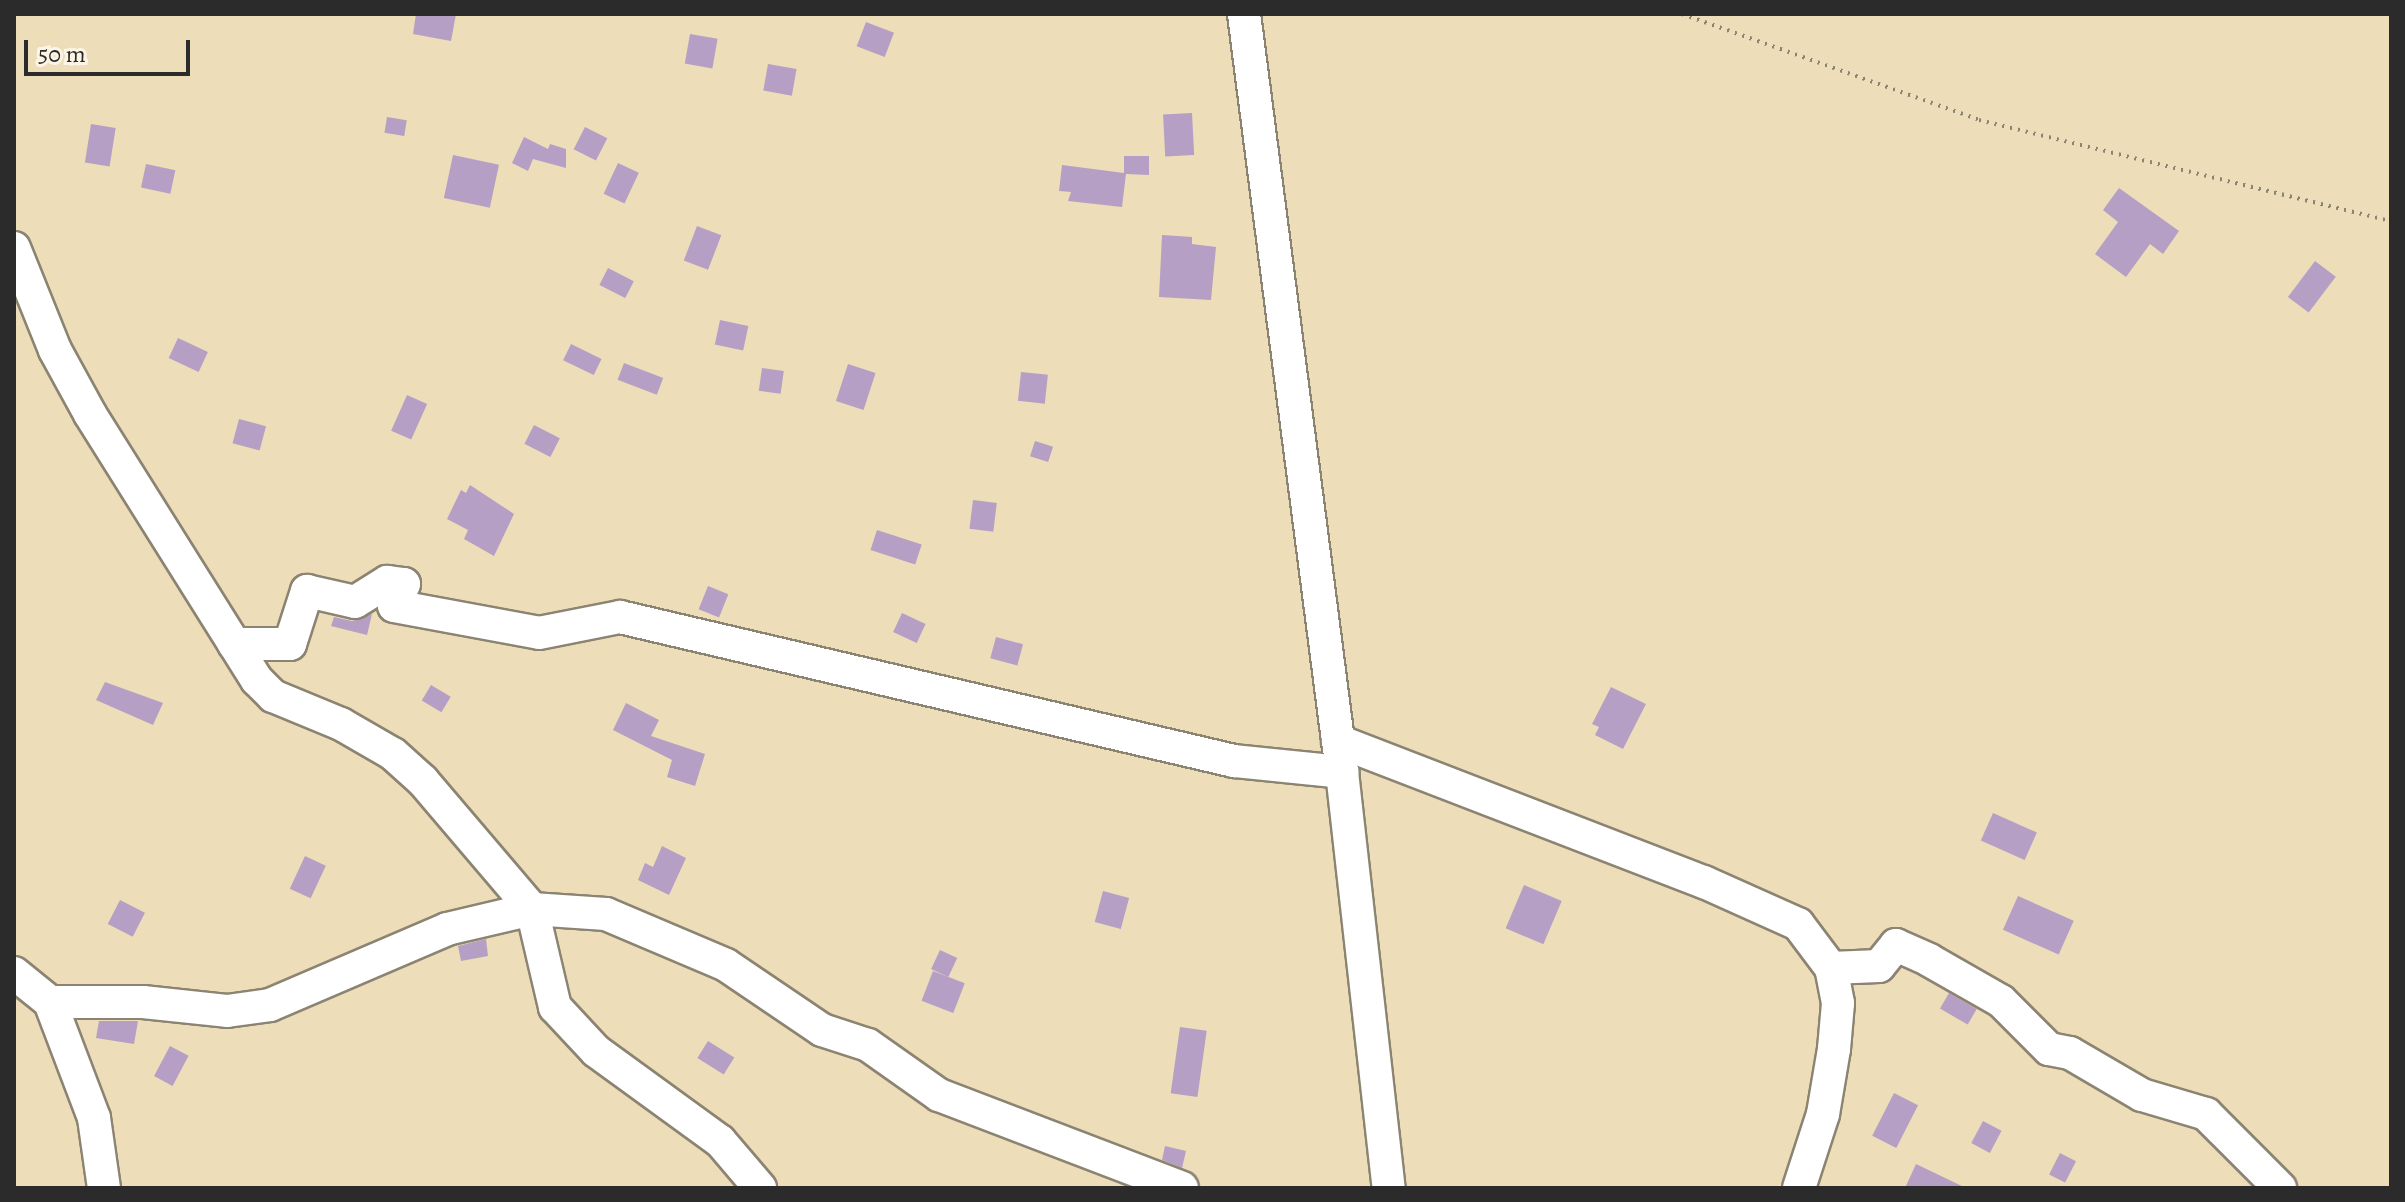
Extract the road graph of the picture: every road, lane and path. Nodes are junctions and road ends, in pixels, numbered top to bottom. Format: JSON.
{"nodes":[{"id":1,"x":1244,"y":14,"type":"edge"},
{"id":2,"x":1682,"y":14,"type":"edge"},
{"id":3,"x":2391,"y":221,"type":"edge"},
{"id":4,"x":14,"y":248,"type":"edge"},
{"id":5,"x":234,"y":644,"type":"junction"},
{"id":6,"x":1340,"y":757,"type":"junction"},
{"id":7,"x":532,"y":909,"type":"junction"},
{"id":8,"x":1831,"y":968,"type":"junction"},
{"id":9,"x":14,"y":973,"type":"edge"},
{"id":10,"x":50,"y":1002,"type":"junction"},
{"id":11,"x":104,"y":1188,"type":"edge"},
{"id":12,"x":760,"y":1188,"type":"edge"},
{"id":13,"x":1182,"y":1188,"type":"edge"},
{"id":14,"x":1389,"y":1188,"type":"edge"},
{"id":15,"x":1799,"y":1188,"type":"edge"},
{"id":16,"x":2280,"y":1188,"type":"edge"}],
"edges":[{"from":1,"to":6,"type":"street"},
{"from":2,"to":3,"type":"path"},
{"from":4,"to":5,"type":"street"},
{"from":5,"to":6,"type":"street"},
{"from":5,"to":7,"type":"street"},
{"from":6,"to":8,"type":"street"},
{"from":6,"to":14,"type":"street"},
{"from":7,"to":10,"type":"street"},
{"from":7,"to":12,"type":"street"},
{"from":7,"to":13,"type":"street"},
{"from":8,"to":15,"type":"street"},
{"from":8,"to":16,"type":"street"},
{"from":9,"to":10,"type":"street"},
{"from":10,"to":11,"type":"street"}]}
